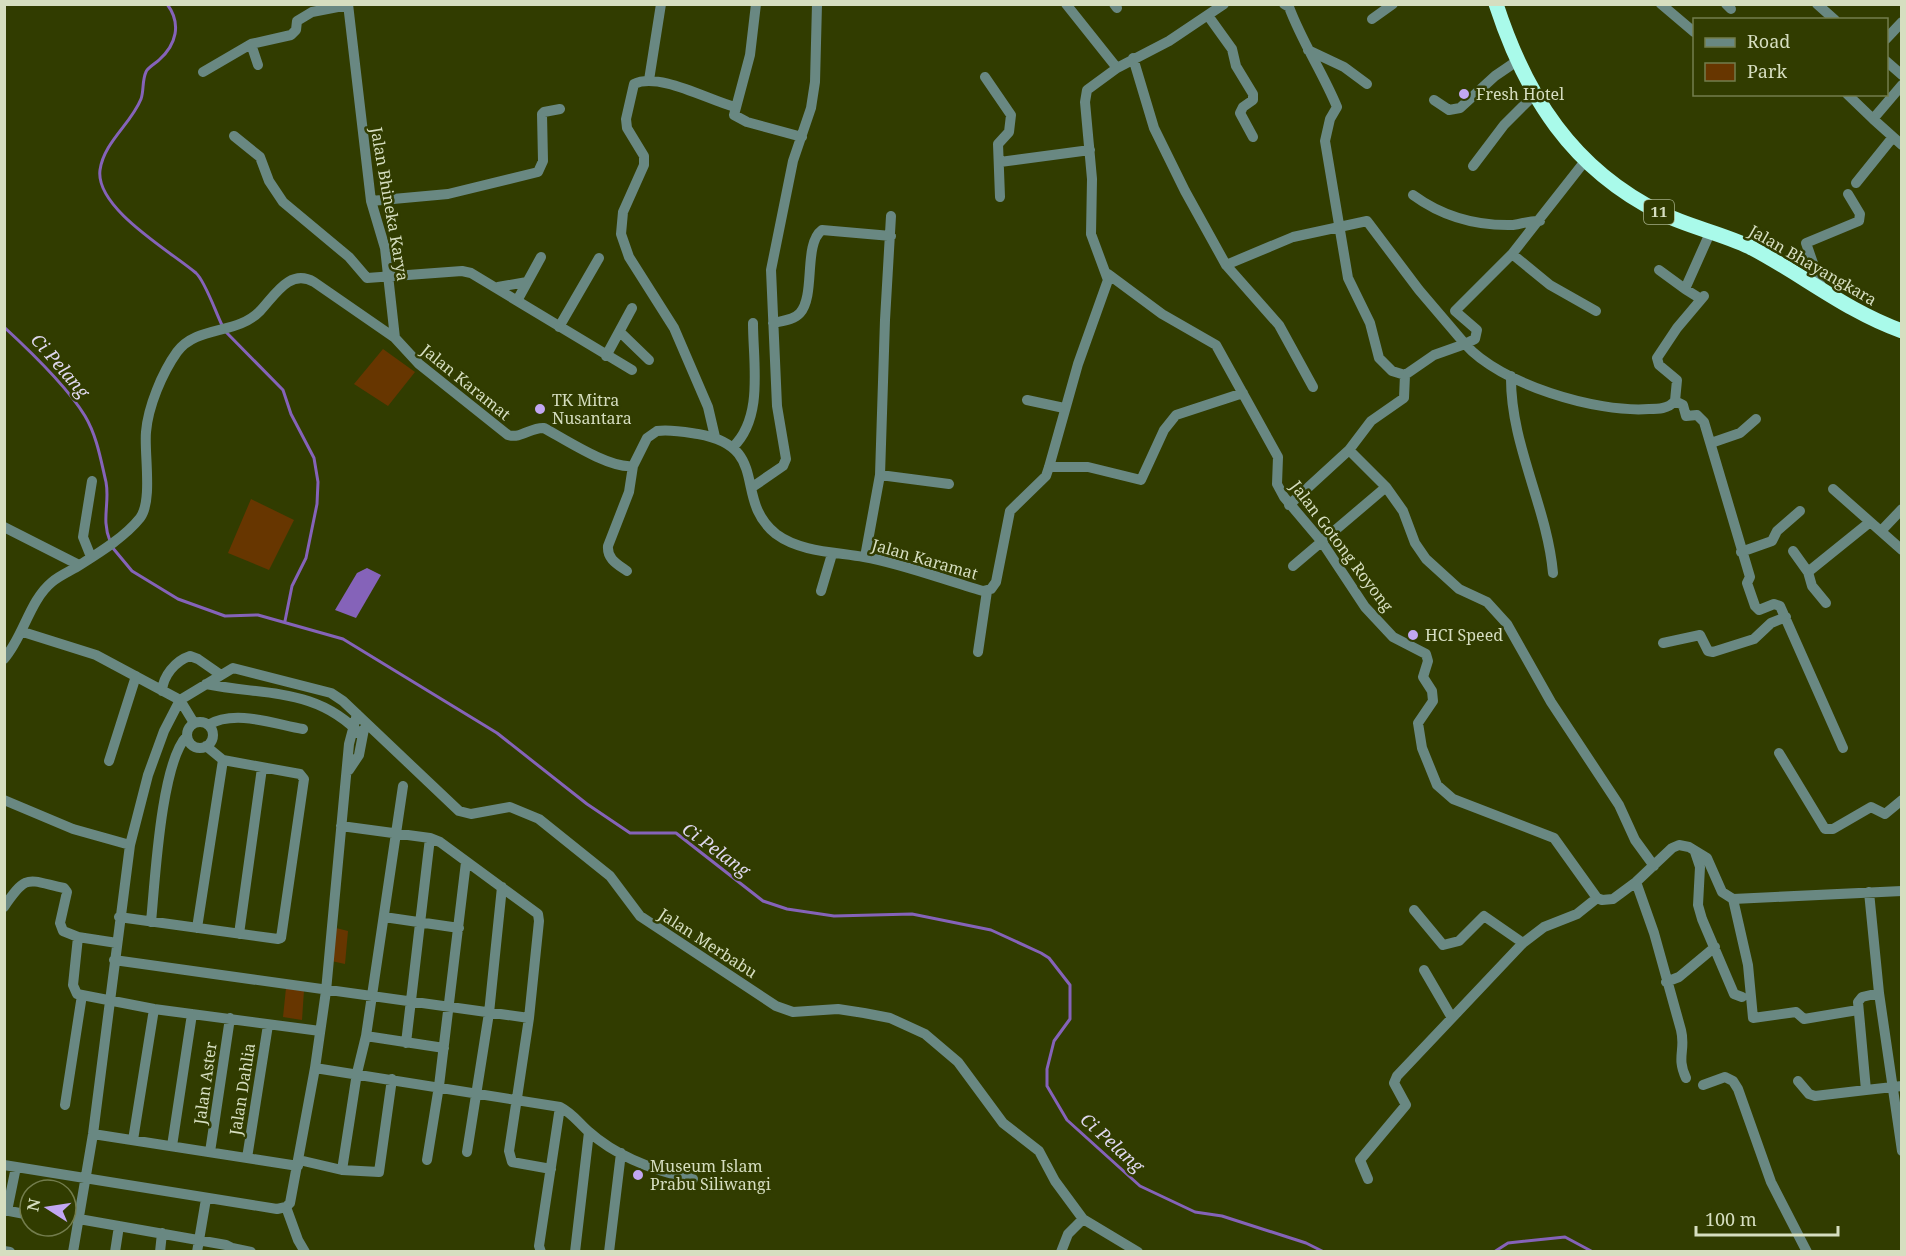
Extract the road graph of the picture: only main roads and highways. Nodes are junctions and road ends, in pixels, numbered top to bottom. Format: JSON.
{"nodes":[{"id":1,"x":1496,"y":4,"type":"edge"},
{"id":2,"x":1902,"y":331,"type":"edge"}],
"edges":[{"from":1,"to":2,"type":"highway","name":"Jalan Bhayangkara","number":"11"}]}
